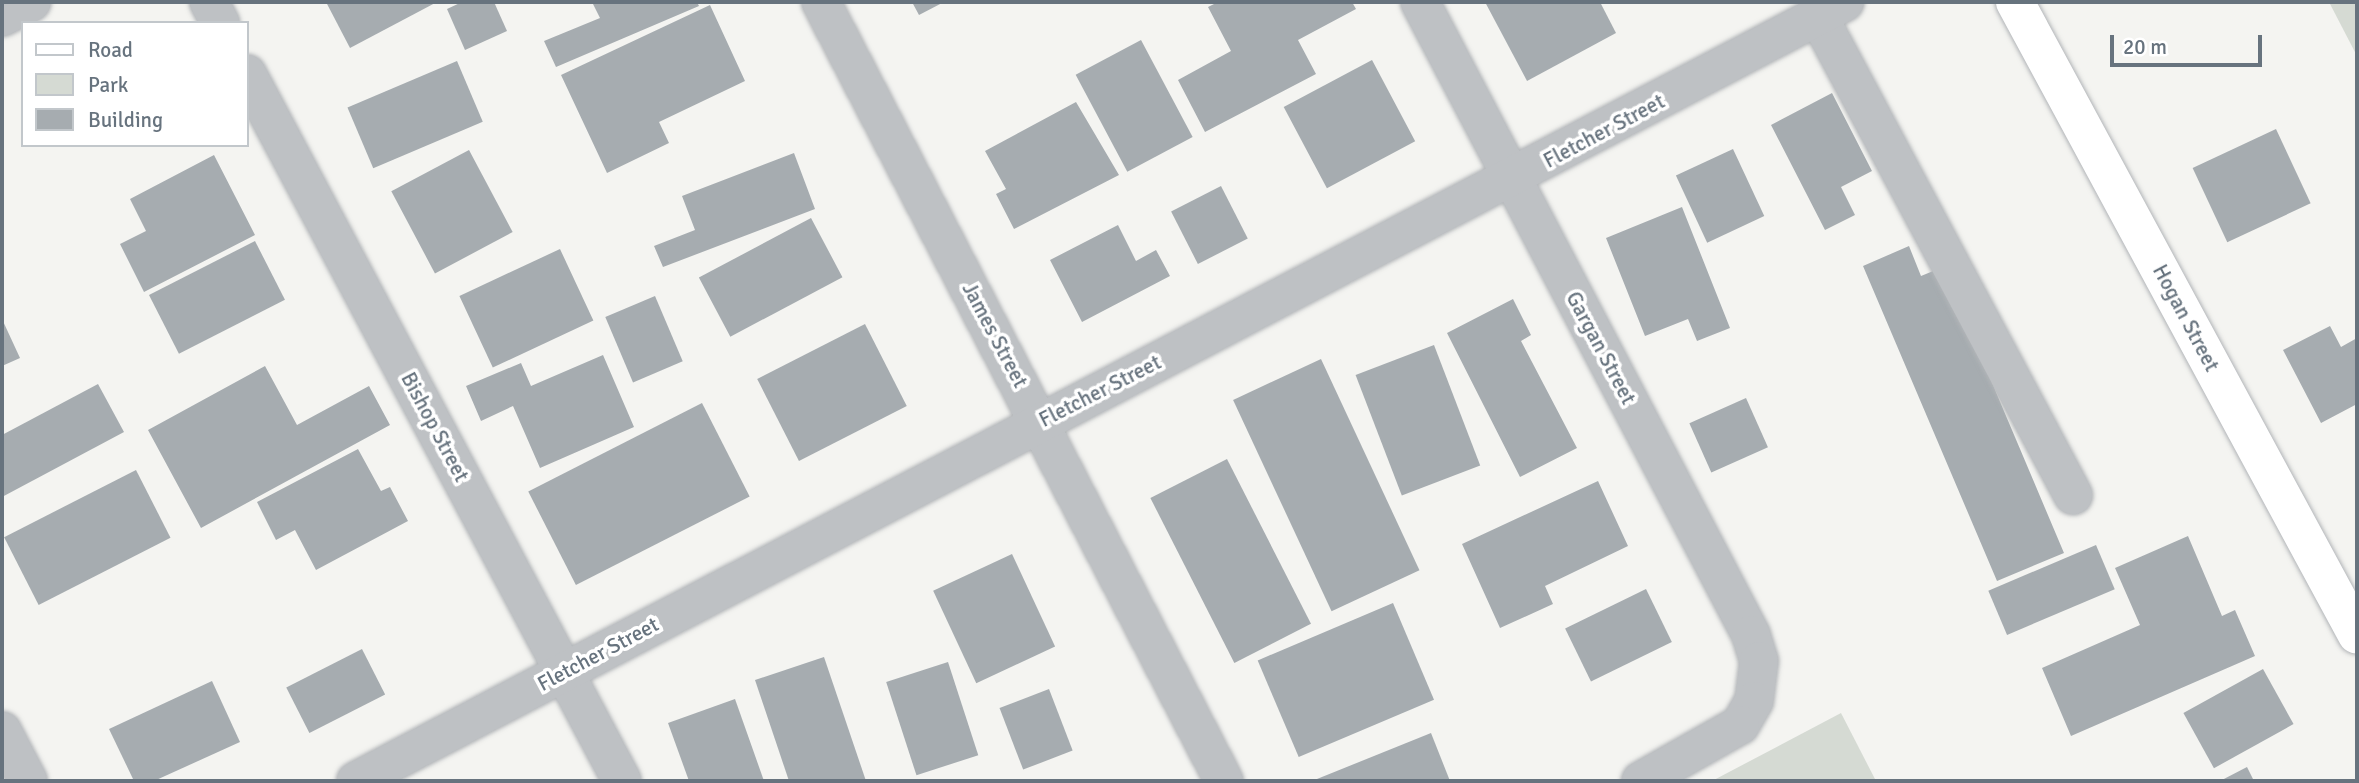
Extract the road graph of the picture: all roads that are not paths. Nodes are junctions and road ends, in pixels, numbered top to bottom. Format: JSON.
{"nodes":[{"id":1,"x":31,"y":2,"type":"edge"},
{"id":2,"x":209,"y":2,"type":"edge"},
{"id":3,"x":821,"y":2,"type":"edge"},
{"id":4,"x":1420,"y":2,"type":"edge"},
{"id":5,"x":2015,"y":2,"type":"edge"},
{"id":6,"x":1831,"y":9,"type":"edge"},
{"id":7,"x":2,"y":17,"type":"edge"},
{"id":8,"x":219,"y":21,"type":"edge"},
{"id":9,"x":248,"y":76,"type":"edge"},
{"id":10,"x":1513,"y":179,"type":"junction"},
{"id":11,"x":1040,"y":422,"type":"junction"},
{"id":12,"x":2073,"y":495,"type":"dead end"},
{"id":13,"x":2357,"y":635,"type":"edge"},
{"id":14,"x":565,"y":671,"type":"junction"},
{"id":15,"x":2,"y":732,"type":"edge"},
{"id":16,"x":28,"y":781,"type":"edge"},
{"id":17,"x":356,"y":781,"type":"edge"},
{"id":18,"x":622,"y":781,"type":"edge"},
{"id":19,"x":1224,"y":781,"type":"edge"},
{"id":20,"x":1642,"y":781,"type":"edge"}],
"edges":[{"from":1,"to":7,"type":"street"},
{"from":2,"to":8,"type":"street"},
{"from":3,"to":11,"type":"street","name":"James Street"},
{"from":4,"to":10,"type":"street","name":"Gargan Street"},
{"from":5,"to":13,"type":"main road","name":"Hogan Street"},
{"from":6,"to":10,"type":"street","name":"Fletcher Street"},
{"from":6,"to":12,"type":"street"},
{"from":9,"to":14,"type":"street","name":"Bishop Street"},
{"from":10,"to":11,"type":"street","name":"Fletcher Street"},
{"from":10,"to":20,"type":"street","name":"Gargan Street"},
{"from":11,"to":14,"type":"street","name":"Fletcher Street"},
{"from":11,"to":19,"type":"street","name":"James Street"},
{"from":14,"to":17,"type":"street","name":"Fletcher Street"},
{"from":14,"to":18,"type":"street","name":"Bishop Street"},
{"from":15,"to":16,"type":"street"}]}
